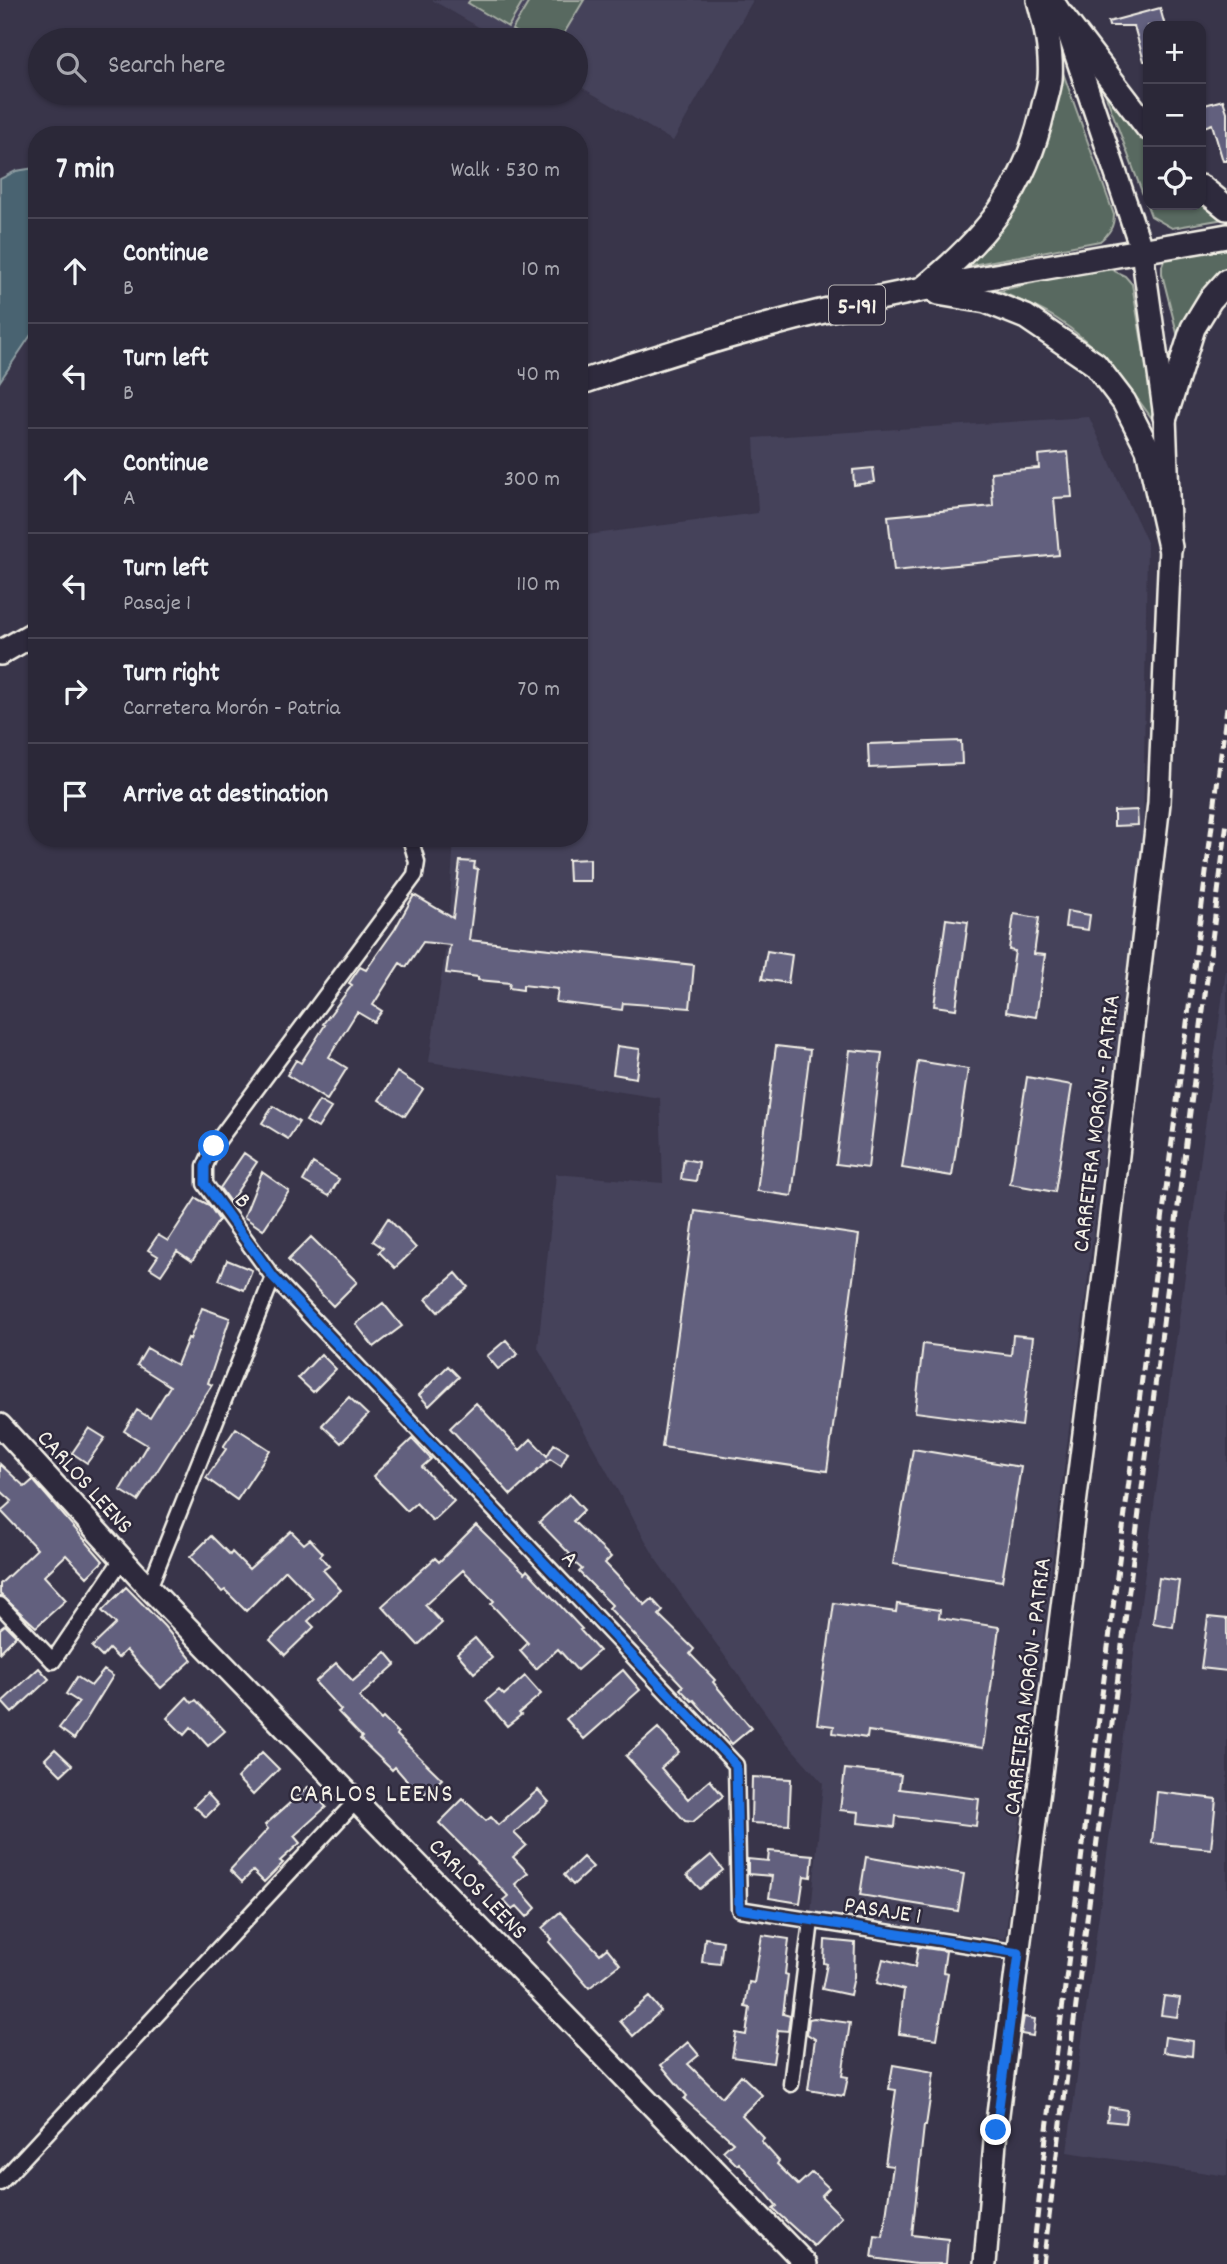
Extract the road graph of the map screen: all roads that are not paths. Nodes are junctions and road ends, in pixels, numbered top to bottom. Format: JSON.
{"nodes":[{"id":1,"x":1039,"y":0,"type":"edge"},
{"id":2,"x":1058,"y":9,"type":"edge"},
{"id":3,"x":1143,"y":121,"type":"edge"},
{"id":4,"x":1206,"y":191,"type":"edge"},
{"id":5,"x":1227,"y":208,"type":"edge"},
{"id":6,"x":1227,"y":236,"type":"edge"},
{"id":7,"x":1142,"y":251,"type":"junction"},
{"id":8,"x":1227,"y":281,"type":"edge"},
{"id":9,"x":921,"y":290,"type":"junction"},
{"id":10,"x":588,"y":380,"type":"edge"},
{"id":11,"x":1165,"y":417,"type":"junction"},
{"id":12,"x":1171,"y":547,"type":"junction"},
{"id":13,"x":28,"y":637,"type":"edge"},
{"id":14,"x":0,"y":653,"type":"edge"},
{"id":15,"x":413,"y":847,"type":"edge"},
{"id":16,"x":273,"y":1277,"type":"junction"},
{"id":17,"x":0,"y":1425,"type":"edge"},
{"id":18,"x":122,"y":1559,"type":"junction"},
{"id":19,"x":149,"y":1588,"type":"junction"},
{"id":20,"x":0,"y":1605,"type":"edge"},
{"id":21,"x":357,"y":1800,"type":"junction"},
{"id":22,"x":739,"y":1909,"type":"joint"},
{"id":23,"x":811,"y":1921,"type":"junction"},
{"id":24,"x":1019,"y":1953,"type":"junction"},
{"id":25,"x":791,"y":2084,"type":"dead end"},
{"id":26,"x":0,"y":2183,"type":"edge"},
{"id":27,"x":806,"y":2264,"type":"edge"},
{"id":28,"x":985,"y":2264,"type":"edge"}],
"edges":[{"from":1,"to":9,"type":"main road"},
{"from":2,"to":3,"type":"main road"},
{"from":2,"to":7,"type":"main road","name":"CARRETERA MORÓN - PATRIA"},
{"from":4,"to":5,"type":"main road"},
{"from":6,"to":7,"type":"main road","number":"5-191"},
{"from":7,"to":9,"type":"main road","number":"5-191"},
{"from":7,"to":11,"type":"main road","name":"CARRETERA MORÓN - PATRIA"},
{"from":8,"to":11,"type":"main road"},
{"from":9,"to":10,"type":"main road","number":"5-191"},
{"from":9,"to":12,"type":"main road"},
{"from":11,"to":12,"type":"main road","name":"CARRETERA MORÓN - PATRIA"},
{"from":12,"to":24,"type":"main road","name":"CARRETERA MORÓN - PATRIA"},
{"from":13,"to":14,"type":"main road"},
{"from":15,"to":16,"type":"street","name":"B"},
{"from":16,"to":19,"type":"street"},
{"from":16,"to":22,"type":"street","name":"A"},
{"from":17,"to":18,"type":"main road","name":"CARLOS LEENS"},
{"from":18,"to":19,"type":"main road","name":"CARLOS LEENS"},
{"from":18,"to":20,"type":"street"},
{"from":19,"to":21,"type":"main road","name":"CARLOS LEENS"},
{"from":21,"to":26,"type":"street"},
{"from":21,"to":27,"type":"main road","name":"CARLOS LEENS"},
{"from":22,"to":23,"type":"street","name":"PASAJE 1"},
{"from":23,"to":24,"type":"street","name":"PASAJE 1"},
{"from":23,"to":25,"type":"street"},
{"from":24,"to":28,"type":"main road","name":"CARRETERA MORÓN - PATRIA"}]}
